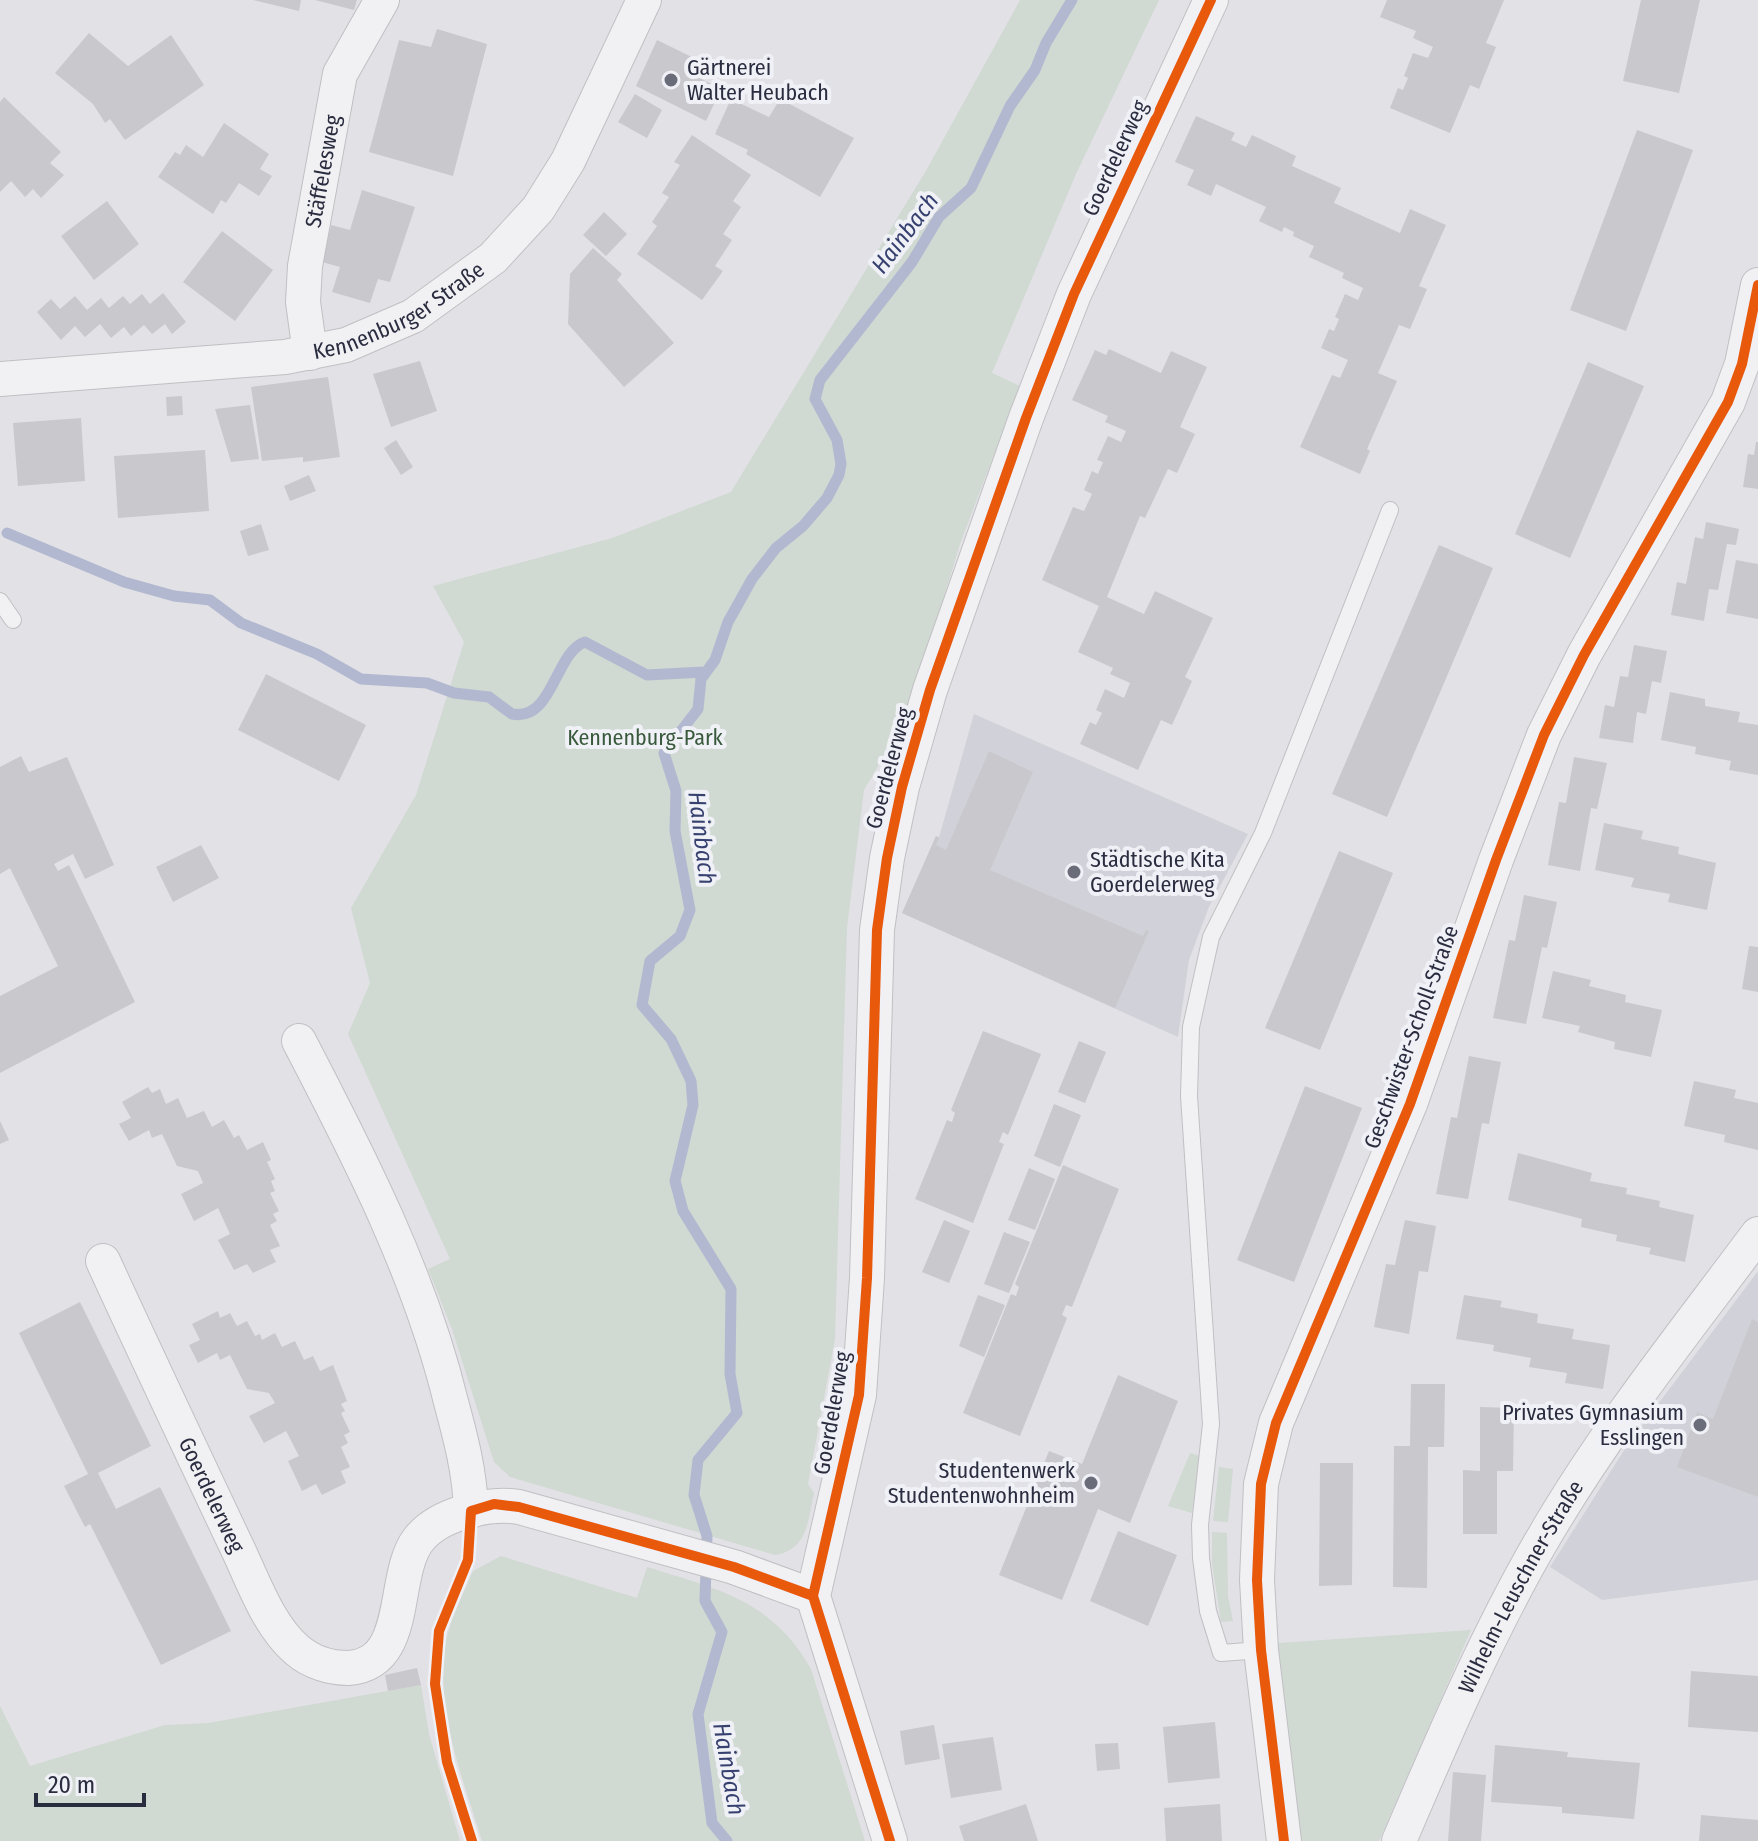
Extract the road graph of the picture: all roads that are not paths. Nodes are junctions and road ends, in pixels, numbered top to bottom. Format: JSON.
{"nodes":[{"id":1,"x":382,"y":0,"type":"edge"},
{"id":2,"x":644,"y":0,"type":"edge"},
{"id":3,"x":1211,"y":0,"type":"edge"},
{"id":4,"x":1758,"y":285,"type":"edge"},
{"id":5,"x":310,"y":353,"type":"junction"},
{"id":6,"x":0,"y":379,"type":"edge"},
{"id":7,"x":1390,"y":510,"type":"dead end"},
{"id":8,"x":0,"y":601,"type":"edge"},
{"id":9,"x":13,"y":620,"type":"dead end"},
{"id":10,"x":299,"y":1041,"type":"dead end"},
{"id":11,"x":1758,"y":1234,"type":"edge"},
{"id":12,"x":103,"y":1261,"type":"dead end"},
{"id":13,"x":471,"y":1511,"type":"junction"},
{"id":14,"x":813,"y":1596,"type":"junction"},
{"id":15,"x":1261,"y":1650,"type":"junction"},
{"id":16,"x":890,"y":1841,"type":"edge"},
{"id":17,"x":1284,"y":1841,"type":"edge"},
{"id":18,"x":1399,"y":1841,"type":"edge"}],
"edges":[{"from":1,"to":5,"type":"street","name":"Stäffelesweg"},
{"from":2,"to":5,"type":"street","name":"Kennenburger Straße"},
{"from":3,"to":14,"type":"street","name":"Goerdelerweg"},
{"from":4,"to":15,"type":"street","name":"Geschwister-Scholl-Straße"},
{"from":5,"to":6,"type":"street","name":"Kennenburger Straße"},
{"from":7,"to":15,"type":"lane"},
{"from":8,"to":9,"type":"lane"},
{"from":10,"to":13,"type":"street"},
{"from":11,"to":18,"type":"street","name":"Wilhelm-Leuschner-Straße"},
{"from":12,"to":13,"type":"street","name":"Goerdelerweg"},
{"from":13,"to":14,"type":"street","name":"Goerdelerweg"},
{"from":14,"to":16,"type":"street"},
{"from":15,"to":17,"type":"street","name":"Geschwister-Scholl-Straße"}]}
